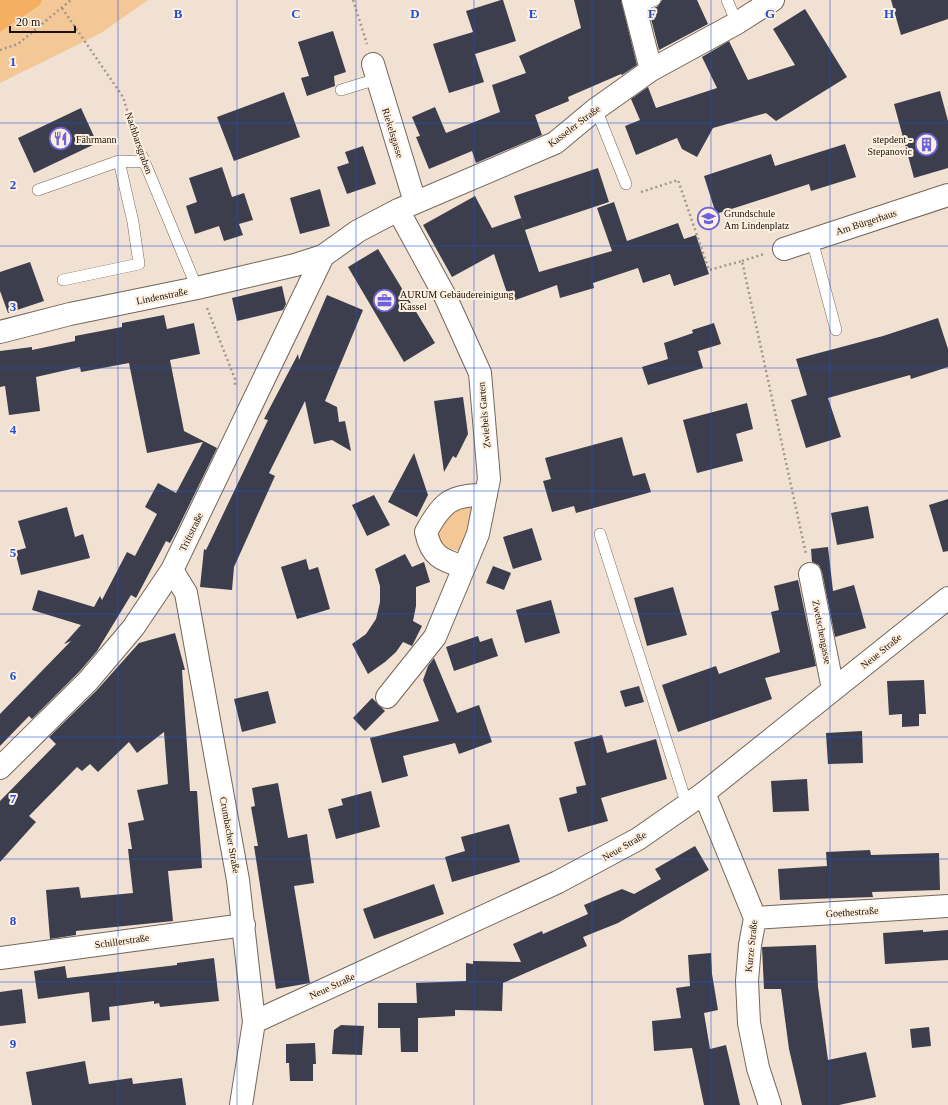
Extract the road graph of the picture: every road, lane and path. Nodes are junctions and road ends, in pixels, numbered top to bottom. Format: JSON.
{"nodes":[{"id":1,"x":71,"y":0,"type":"edge"},
{"id":2,"x":353,"y":0,"type":"edge"},
{"id":3,"x":655,"y":0,"type":"edge"},
{"id":4,"x":727,"y":0,"type":"edge"},
{"id":5,"x":765,"y":2,"type":"edge"},
{"id":6,"x":634,"y":4,"type":"edge"},
{"id":7,"x":62,"y":8,"type":"junction"},
{"id":8,"x":737,"y":23,"type":"junction"},
{"id":9,"x":0,"y":50,"type":"edge"},
{"id":10,"x":651,"y":70,"type":"junction"},
{"id":11,"x":375,"y":71,"type":"junction"},
{"id":12,"x":341,"y":90,"type":"dead end"},
{"id":13,"x":596,"y":109,"type":"junction"},
{"id":14,"x":143,"y":159,"type":"junction"},
{"id":15,"x":119,"y":161,"type":"junction"},
{"id":16,"x":626,"y":184,"type":"joint"},
{"id":17,"x":38,"y":190,"type":"dead end"},
{"id":18,"x":948,"y":195,"type":"edge"},
{"id":19,"x":406,"y":206,"type":"junction"},
{"id":20,"x":812,"y":240,"type":"junction"},
{"id":21,"x":784,"y":249,"type":"dead end"},
{"id":22,"x":323,"y":256,"type":"junction"},
{"id":23,"x":63,"y":280,"type":"dead end"},
{"id":24,"x":197,"y":288,"type":"junction"},
{"id":25,"x":836,"y":330,"type":"dead end"},
{"id":26,"x":0,"y":332,"type":"edge"},
{"id":27,"x":236,"y":387,"type":"dead end"},
{"id":28,"x":486,"y":495,"type":"junction"},
{"id":29,"x":600,"y":534,"type":"dead end"},
{"id":30,"x":464,"y":567,"type":"junction"},
{"id":31,"x":172,"y":570,"type":"junction"},
{"id":32,"x":810,"y":574,"type":"joint"},
{"id":33,"x":948,"y":598,"type":"edge"},
{"id":34,"x":833,"y":689,"type":"junction"},
{"id":35,"x":387,"y":697,"type":"dead end"},
{"id":36,"x":0,"y":768,"type":"edge"},
{"id":37,"x":696,"y":799,"type":"junction"},
{"id":38,"x":948,"y":906,"type":"edge"},
{"id":39,"x":755,"y":918,"type":"junction"},
{"id":40,"x":244,"y":925,"type":"junction"},
{"id":41,"x":0,"y":958,"type":"edge"},
{"id":42,"x":254,"y":1022,"type":"junction"},
{"id":43,"x":241,"y":1105,"type":"edge"},
{"id":44,"x":770,"y":1105,"type":"edge"}],
"edges":[{"from":1,"to":7,"type":"path"},
{"from":2,"to":11,"type":"path"},
{"from":3,"to":6,"type":"lane"},
{"from":4,"to":8,"type":"lane"},
{"from":5,"to":8,"type":"street","name":"Kasseler Straße"},
{"from":6,"to":10,"type":"street"},
{"from":7,"to":9,"type":"path"},
{"from":7,"to":14,"type":"path","name":"Nachbarsgraben"},
{"from":8,"to":10,"type":"street","name":"Kasseler Straße"},
{"from":10,"to":13,"type":"street","name":"Kasseler Straße"},
{"from":11,"to":12,"type":"lane"},
{"from":11,"to":19,"type":"street","name":"Riekelsgasse"},
{"from":13,"to":16,"type":"lane"},
{"from":13,"to":19,"type":"street","name":"Kasseler Straße"},
{"from":14,"to":15,"type":"lane"},
{"from":14,"to":24,"type":"lane","name":"Nachbarsgraben"},
{"from":15,"to":17,"type":"lane"},
{"from":15,"to":23,"type":"lane"},
{"from":16,"to":32,"type":"path"},
{"from":18,"to":20,"type":"street","name":"Am Bürgerhaus"},
{"from":19,"to":22,"type":"street","name":"Kasseler Straße"},
{"from":19,"to":28,"type":"street","name":"Zwiebels Garten"},
{"from":20,"to":21,"type":"street","name":"Am Bürgerhaus"},
{"from":20,"to":25,"type":"lane"},
{"from":22,"to":24,"type":"street","name":"Lindenstraße"},
{"from":22,"to":31,"type":"street","name":"Triftstraße"},
{"from":24,"to":26,"type":"street","name":"Lindenstraße"},
{"from":24,"to":27,"type":"path"},
{"from":28,"to":30,"type":"street","name":"Zwiebels Garten"},
{"from":28,"to":30,"type":"street"},
{"from":29,"to":37,"type":"lane"},
{"from":30,"to":35,"type":"street","name":"Zwiebels Garten"},
{"from":31,"to":36,"type":"street","name":"Triftstraße"},
{"from":31,"to":40,"type":"street","name":"Crumbacher Straße"},
{"from":32,"to":34,"type":"street","name":"Zwetschengasse"},
{"from":33,"to":34,"type":"street","name":"Neue Straße"},
{"from":34,"to":37,"type":"street","name":"Neue Straße"},
{"from":37,"to":39,"type":"street","name":"Kurze Straße"},
{"from":37,"to":42,"type":"street","name":"Neue Straße"},
{"from":38,"to":39,"type":"street","name":"Goethestraße"},
{"from":39,"to":44,"type":"street","name":"Kurze Straße"},
{"from":40,"to":41,"type":"street","name":"Schillerstraße"},
{"from":40,"to":42,"type":"street","name":"Crumbacher Straße"},
{"from":42,"to":43,"type":"street","name":"Crumbacher Straße"}]}
